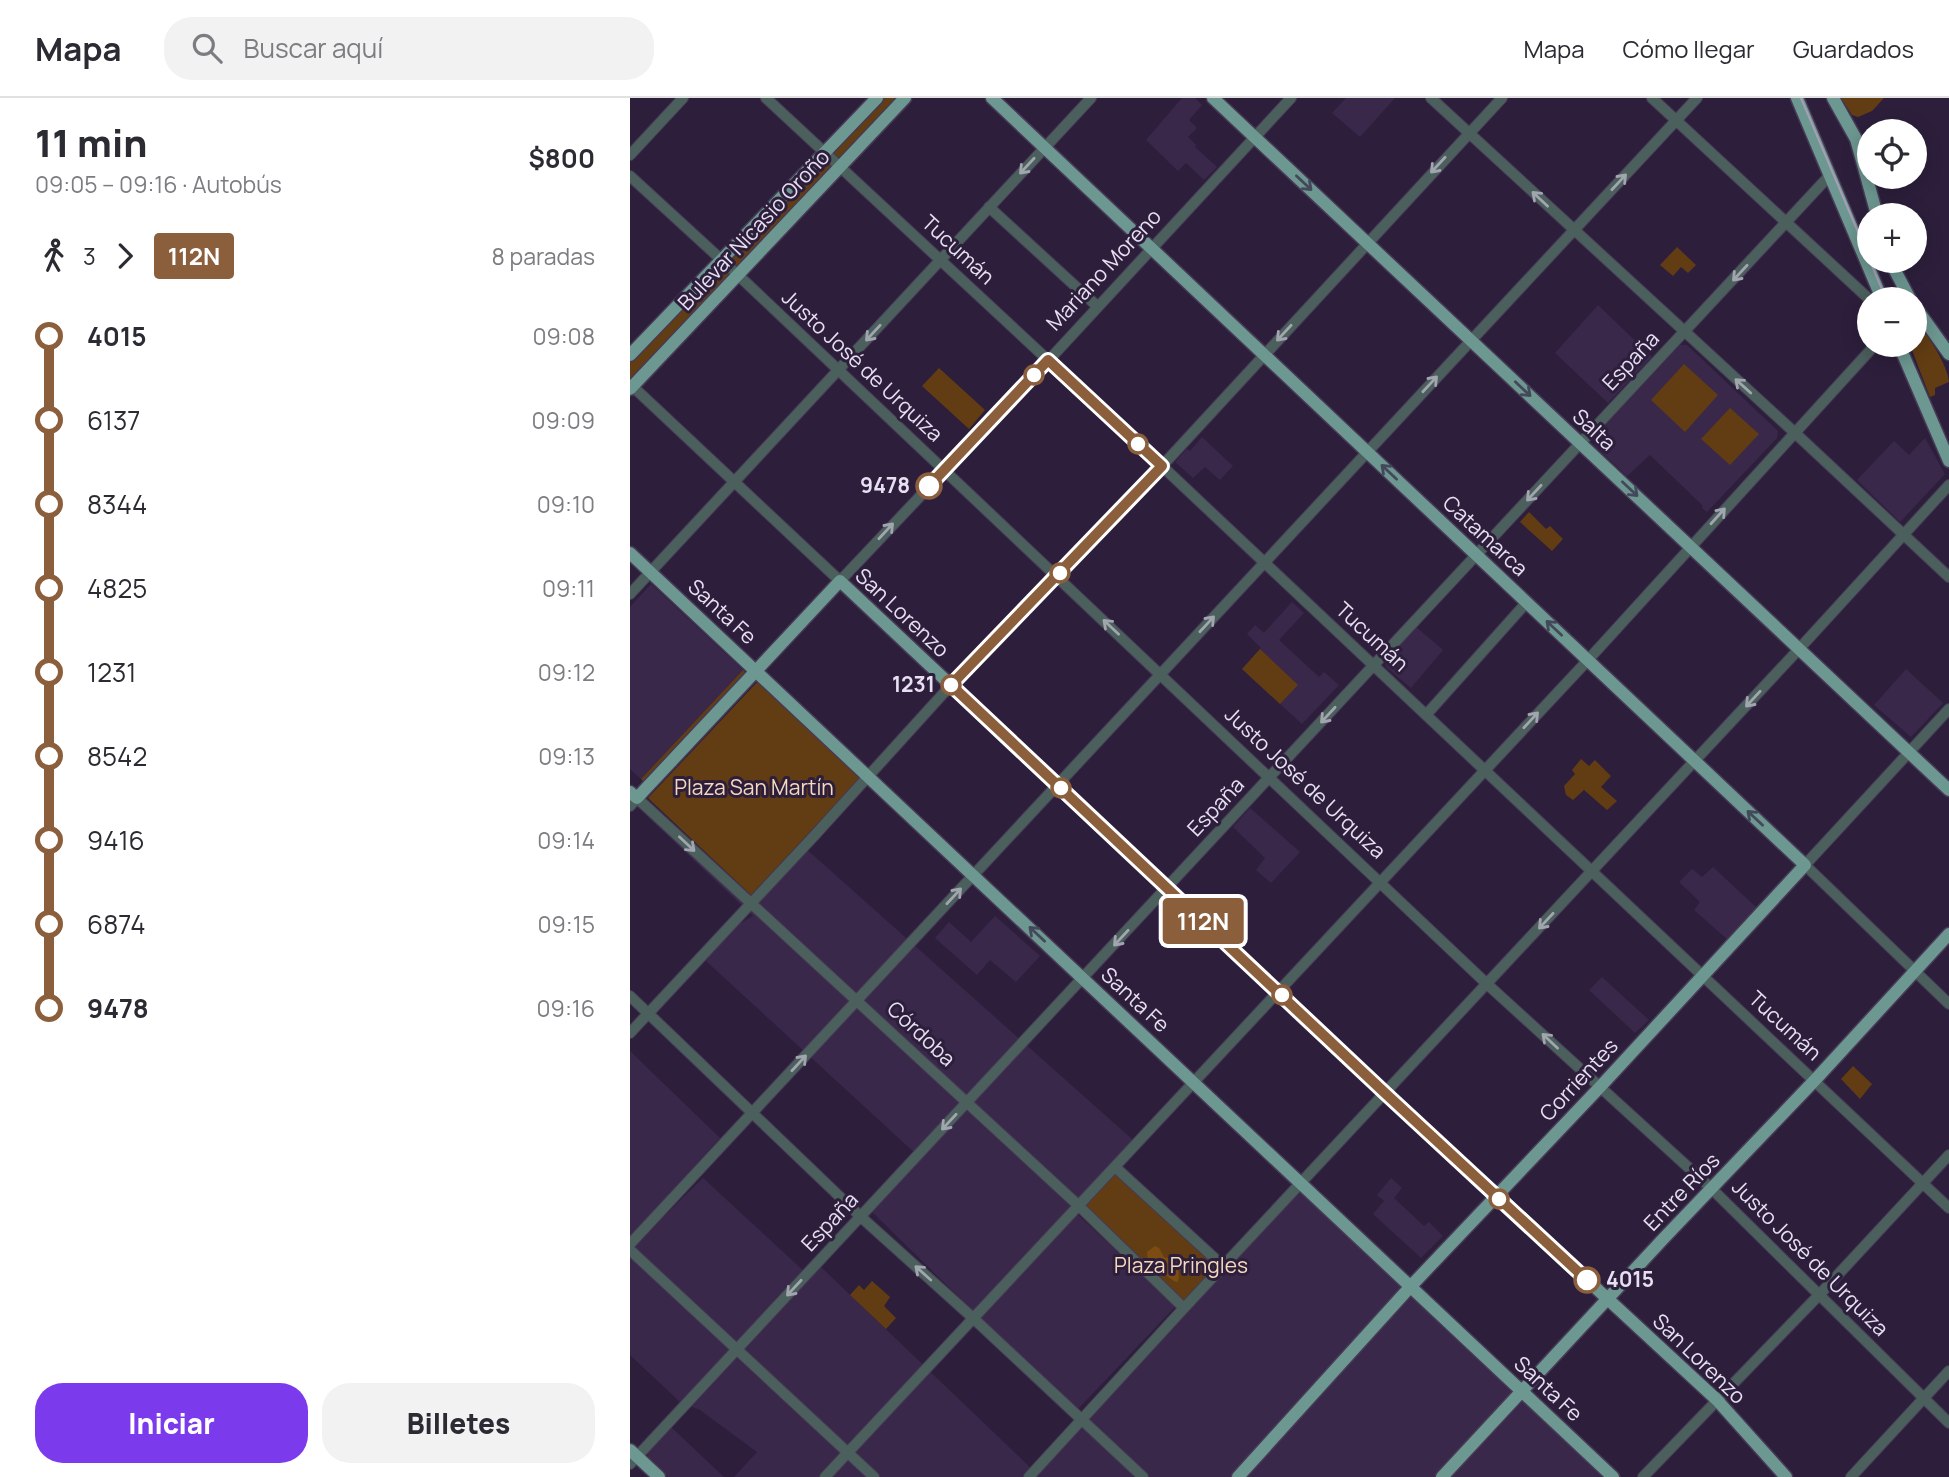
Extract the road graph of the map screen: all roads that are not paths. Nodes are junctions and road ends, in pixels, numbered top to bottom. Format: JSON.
{"nodes":[{"id":1,"x":683,"y":98,"type":"edge"},
{"id":2,"x":766,"y":98,"type":"edge"},
{"id":3,"x":877,"y":98,"type":"edge"},
{"id":4,"x":905,"y":98,"type":"edge"},
{"id":5,"x":992,"y":98,"type":"edge"},
{"id":6,"x":1091,"y":98,"type":"edge"},
{"id":7,"x":1213,"y":98,"type":"edge"},
{"id":8,"x":1291,"y":98,"type":"edge"},
{"id":9,"x":1431,"y":98,"type":"edge"},
{"id":10,"x":1502,"y":98,"type":"edge"},
{"id":11,"x":1652,"y":98,"type":"edge"},
{"id":12,"x":1697,"y":98,"type":"edge"},
{"id":13,"x":1833,"y":98,"type":"edge"},
{"id":14,"x":1802,"y":102,"type":"edge"},
{"id":15,"x":1677,"y":121,"type":"junction"},
{"id":16,"x":1469,"y":133,"type":"junction"},
{"id":17,"x":1254,"y":136,"type":"junction"},
{"id":18,"x":1045,"y":147,"type":"junction"},
{"id":19,"x":825,"y":152,"type":"junction"},
{"id":20,"x":630,"y":155,"type":"edge"},
{"id":21,"x":840,"y":167,"type":"junction"},
{"id":22,"x":1830,"y":175,"type":"junction"},
{"id":23,"x":630,"y":176,"type":"edge"},
{"id":24,"x":1874,"y":203,"type":"edge"},
{"id":25,"x":989,"y":207,"type":"junction"},
{"id":26,"x":1786,"y":223,"type":"junction"},
{"id":27,"x":1573,"y":230,"type":"junction"},
{"id":28,"x":1367,"y":242,"type":"junction"},
{"id":29,"x":1151,"y":248,"type":"junction"},
{"id":30,"x":722,"y":260,"type":"junction"},
{"id":31,"x":941,"y":261,"type":"junction"},
{"id":32,"x":738,"y":275,"type":"junction"},
{"id":33,"x":1877,"y":287,"type":"edge"},
{"id":34,"x":1857,"y":288,"type":"edge"},
{"id":35,"x":1097,"y":306,"type":"junction"},
{"id":36,"x":1927,"y":323,"type":"edge"},
{"id":37,"x":1684,"y":332,"type":"junction"},
{"id":38,"x":1471,"y":340,"type":"junction"},
{"id":39,"x":1264,"y":354,"type":"junction"},
{"id":40,"x":1949,"y":354,"type":"edge"},
{"id":41,"x":630,"y":355,"type":"edge"},
{"id":42,"x":1864,"y":357,"type":"edge"},
{"id":43,"x":1904,"y":357,"type":"edge"},
{"id":44,"x":1048,"y":360,"type":"junction"},
{"id":45,"x":838,"y":370,"type":"junction"},
{"id":46,"x":631,"y":386,"type":"edge"},
{"id":47,"x":1794,"y":432,"type":"junction"},
{"id":48,"x":1580,"y":443,"type":"junction"},
{"id":49,"x":1368,"y":452,"type":"junction"},
{"id":50,"x":1949,"y":461,"type":"edge"},
{"id":51,"x":1162,"y":466,"type":"junction"},
{"id":52,"x":944,"y":470,"type":"junction"},
{"id":53,"x":735,"y":482,"type":"junction"},
{"id":54,"x":1949,"y":485,"type":"edge"},
{"id":55,"x":1904,"y":536,"type":"junction"},
{"id":56,"x":1691,"y":547,"type":"junction"},
{"id":57,"x":630,"y":552,"type":"edge"},
{"id":58,"x":1477,"y":555,"type":"junction"},
{"id":59,"x":1265,"y":563,"type":"junction"},
{"id":60,"x":650,"y":572,"type":"junction"},
{"id":61,"x":1057,"y":576,"type":"junction"},
{"id":62,"x":1949,"y":577,"type":"edge"},
{"id":63,"x":840,"y":581,"type":"junction"},
{"id":64,"x":630,"y":594,"type":"edge"},
{"id":65,"x":1527,"y":602,"type":"junction"},
{"id":66,"x":1799,"y":649,"type":"junction"},
{"id":67,"x":1588,"y":660,"type":"junction"},
{"id":68,"x":1374,"y":666,"type":"junction"},
{"id":69,"x":757,"y":671,"type":"junction"},
{"id":70,"x":1161,"y":674,"type":"junction"},
{"id":71,"x":951,"y":685,"type":"junction"},
{"id":72,"x":1949,"y":709,"type":"edge"},
{"id":73,"x":1426,"y":715,"type":"junction"},
{"id":74,"x":1909,"y":752,"type":"junction"},
{"id":75,"x":1695,"y":761,"type":"junction"},
{"id":76,"x":1485,"y":770,"type":"junction"},
{"id":77,"x":868,"y":775,"type":"junction"},
{"id":78,"x":1270,"y":777,"type":"junction"},
{"id":79,"x":1058,"y":785,"type":"junction"},
{"id":80,"x":1949,"y":790,"type":"edge"},
{"id":81,"x":632,"y":799,"type":"edge"},
{"id":82,"x":1805,"y":865,"type":"junction"},
{"id":83,"x":1593,"y":871,"type":"junction"},
{"id":84,"x":974,"y":874,"type":"junction"},
{"id":85,"x":1381,"y":881,"type":"junction"},
{"id":86,"x":1167,"y":888,"type":"junction"},
{"id":87,"x":751,"y":903,"type":"junction"},
{"id":88,"x":1949,"y":934,"type":"edge"},
{"id":89,"x":1915,"y":970,"type":"junction"},
{"id":90,"x":1703,"y":975,"type":"junction"},
{"id":91,"x":1083,"y":978,"type":"junction"},
{"id":92,"x":1488,"y":984,"type":"junction"},
{"id":93,"x":1278,"y":991,"type":"junction"},
{"id":94,"x":630,"y":996,"type":"edge"},
{"id":95,"x":856,"y":1001,"type":"junction"},
{"id":96,"x":1949,"y":1004,"type":"edge"},
{"id":97,"x":648,"y":1013,"type":"junction"},
{"id":98,"x":630,"y":1033,"type":"edge"},
{"id":99,"x":1815,"y":1080,"type":"junction"},
{"id":100,"x":1194,"y":1082,"type":"junction"},
{"id":101,"x":1600,"y":1087,"type":"junction"},
{"id":102,"x":1385,"y":1093,"type":"junction"},
{"id":103,"x":967,"y":1102,"type":"junction"},
{"id":104,"x":752,"y":1113,"type":"junction"},
{"id":105,"x":1949,"y":1155,"type":"edge"},
{"id":106,"x":1115,"y":1167,"type":"junction"},
{"id":107,"x":1924,"y":1182,"type":"junction"},
{"id":108,"x":1301,"y":1183,"type":"junction"},
{"id":109,"x":1712,"y":1189,"type":"junction"},
{"id":110,"x":1496,"y":1195,"type":"junction"},
{"id":111,"x":1079,"y":1206,"type":"junction"},
{"id":112,"x":1949,"y":1208,"type":"edge"},
{"id":113,"x":861,"y":1217,"type":"junction"},
{"id":114,"x":630,"y":1244,"type":"edge"},
{"id":115,"x":630,"y":1250,"type":"edge"},
{"id":116,"x":1223,"y":1266,"type":"junction"},
{"id":117,"x":1411,"y":1286,"type":"junction"},
{"id":118,"x":1820,"y":1294,"type":"junction"},
{"id":119,"x":1608,"y":1299,"type":"junction"},
{"id":120,"x":1184,"y":1308,"type":"junction"},
{"id":121,"x":974,"y":1318,"type":"junction"},
{"id":122,"x":737,"y":1349,"type":"junction"},
{"id":123,"x":1949,"y":1371,"type":"edge"},
{"id":124,"x":1522,"y":1391,"type":"junction"},
{"id":125,"x":1924,"y":1398,"type":"junction"},
{"id":126,"x":1717,"y":1400,"type":"junction"},
{"id":127,"x":1082,"y":1420,"type":"junction"},
{"id":128,"x":1949,"y":1423,"type":"edge"},
{"id":129,"x":848,"y":1453,"type":"junction"},
{"id":130,"x":632,"y":1457,"type":"edge"},
{"id":131,"x":659,"y":1477,"type":"edge"},
{"id":132,"x":825,"y":1477,"type":"edge"},
{"id":133,"x":874,"y":1477,"type":"edge"},
{"id":134,"x":1029,"y":1477,"type":"edge"},
{"id":135,"x":1143,"y":1477,"type":"edge"},
{"id":136,"x":1238,"y":1477,"type":"edge"},
{"id":137,"x":1442,"y":1477,"type":"edge"},
{"id":138,"x":1613,"y":1477,"type":"edge"},
{"id":139,"x":1643,"y":1477,"type":"edge"},
{"id":140,"x":1786,"y":1477,"type":"edge"},
{"id":141,"x":1851,"y":1477,"type":"edge"}],
"edges":[{"from":1,"to":20,"type":"street"},
{"from":2,"to":19,"type":"street","name":"Tucumán"},
{"from":3,"to":19,"type":"main road","name":"Bulevar Nicasio Oroño"},
{"from":4,"to":21,"type":"main road","name":"Bulevar Nicasio Oroño"},
{"from":5,"to":18,"type":"main road","name":"Catamarca"},
{"from":6,"to":18,"type":"street"},
{"from":7,"to":17,"type":"main road","name":"Salta"},
{"from":8,"to":17,"type":"street","name":"Mariano Moreno"},
{"from":9,"to":16,"type":"street"},
{"from":10,"to":16,"type":"street"},
{"from":11,"to":15,"type":"street"},
{"from":12,"to":15,"type":"street"},
{"from":13,"to":24,"type":"main road"},
{"from":14,"to":22,"type":"main road"},
{"from":15,"to":26,"type":"street"},
{"from":27,"to":15,"type":"street","one_way":true},
{"from":27,"to":16,"type":"street","one_way":true},
{"from":16,"to":28,"type":"street","one_way":true},
{"from":17,"to":28,"type":"main road","name":"Salta","one_way":true},
{"from":17,"to":29,"type":"street","name":"Mariano Moreno"},
{"from":18,"to":25,"type":"street","one_way":true},
{"from":18,"to":29,"type":"main road","name":"Catamarca"},
{"from":19,"to":21,"type":"street","name":"Tucumán"},
{"from":19,"to":30,"type":"main road","name":"Bulevar Nicasio Oroño"},
{"from":21,"to":31,"type":"street","name":"Tucumán"},
{"from":21,"to":32,"type":"main road","name":"Bulevar Nicasio Oroño"},
{"from":22,"to":26,"type":"street","name":"España"},
{"from":22,"to":33,"type":"main road"},
{"from":23,"to":30,"type":"street","name":"Justo José de Urquiza"},
{"from":25,"to":31,"type":"street"},
{"from":25,"to":35,"type":"street"},
{"from":26,"to":34,"type":"street"},
{"from":26,"to":37,"type":"street","name":"España","one_way":true},
{"from":27,"to":37,"type":"street"},
{"from":27,"to":38,"type":"street"},
{"from":28,"to":38,"type":"main road","name":"Salta"},
{"from":28,"to":39,"type":"street","one_way":true},
{"from":29,"to":35,"type":"street","name":"Mariano Moreno"},
{"from":29,"to":39,"type":"main road","name":"Catamarca"},
{"from":30,"to":32,"type":"street","name":"Justo José de Urquiza"},
{"from":30,"to":41,"type":"main road","name":"Bulevar Nicasio Oroño"},
{"from":31,"to":44,"type":"street","name":"Tucumán"},
{"from":31,"to":45,"type":"street","one_way":true},
{"from":32,"to":45,"type":"street","name":"Justo José de Urquiza"},
{"from":32,"to":46,"type":"main road","name":"Bulevar Nicasio Oroño"},
{"from":35,"to":44,"type":"street","name":"Mariano Moreno"},
{"from":36,"to":40,"type":"main road"},
{"from":47,"to":37,"type":"street","one_way":true},
{"from":37,"to":48,"type":"street","name":"España"},
{"from":38,"to":48,"type":"main road","name":"Salta","one_way":true},
{"from":49,"to":38,"type":"street","one_way":true},
{"from":39,"to":49,"type":"main road","name":"Catamarca"},
{"from":39,"to":51,"type":"street"},
{"from":42,"to":47,"type":"street"},
{"from":43,"to":50,"type":"main road"},
{"from":44,"to":51,"type":"street","name":"Tucumán"},
{"from":44,"to":52,"type":"street","name":"Mariano Moreno"},
{"from":45,"to":52,"type":"street","name":"Justo José de Urquiza"},
{"from":45,"to":53,"type":"street"},
{"from":46,"to":53,"type":"street","name":"San Lorenzo"},
{"from":47,"to":55,"type":"street"},
{"from":56,"to":47,"type":"street","one_way":true},
{"from":48,"to":56,"type":"main road","name":"Salta","one_way":true},
{"from":48,"to":58,"type":"street","name":"España","one_way":true},
{"from":58,"to":49,"type":"main road","name":"Catamarca","one_way":true},
{"from":49,"to":59,"type":"street"},
{"from":51,"to":59,"type":"street","name":"Tucumán"},
{"from":51,"to":61,"type":"street"},
{"from":52,"to":61,"type":"street","name":"Justo José de Urquiza"},
{"from":63,"to":52,"type":"street","name":"Mariano Moreno","one_way":true},
{"from":53,"to":60,"type":"street"},
{"from":53,"to":63,"type":"street","name":"San Lorenzo"},
{"from":54,"to":55,"type":"street"},
{"from":55,"to":62,"type":"street"},
{"from":55,"to":66,"type":"street"},
{"from":56,"to":66,"type":"main road","name":"Salta"},
{"from":56,"to":67,"type":"street"},
{"from":57,"to":60,"type":"main road","name":"Santa Fe"},
{"from":58,"to":65,"type":"main road","name":"Catamarca"},
{"from":58,"to":68,"type":"street","name":"España"},
{"from":59,"to":68,"type":"street","name":"Tucumán"},
{"from":70,"to":59,"type":"street","one_way":true},
{"from":60,"to":64,"type":"street"},
{"from":60,"to":69,"type":"main road","name":"Santa Fe"},
{"from":70,"to":61,"type":"street","name":"Justo José de Urquiza","one_way":true},
{"from":61,"to":71,"type":"street"},
{"from":63,"to":69,"type":"main road","name":"Mariano Moreno"},
{"from":63,"to":71,"type":"main road","name":"San Lorenzo"},
{"from":67,"to":65,"type":"main road","name":"Catamarca","one_way":true},
{"from":65,"to":73,"type":"street"},
{"from":66,"to":74,"type":"main road","name":"Salta"},
{"from":66,"to":75,"type":"street","one_way":true},
{"from":67,"to":75,"type":"main road","name":"Catamarca"},
{"from":76,"to":67,"type":"street","one_way":true},
{"from":68,"to":73,"type":"street","name":"Tucumán"},
{"from":68,"to":78,"type":"street","name":"España","one_way":true},
{"from":69,"to":77,"type":"main road","name":"Santa Fe"},
{"from":69,"to":81,"type":"main road","name":"Mariano Moreno"},
{"from":70,"to":78,"type":"street","name":"Justo José de Urquiza"},
{"from":70,"to":79,"type":"street"},
{"from":71,"to":77,"type":"street"},
{"from":71,"to":79,"type":"main road","name":"San Lorenzo"},
{"from":72,"to":74,"type":"street","name":"Corrientes"},
{"from":73,"to":76,"type":"street","name":"Tucumán"},
{"from":74,"to":80,"type":"main road","name":"Salta"},
{"from":74,"to":82,"type":"street","name":"Corrientes"},
{"from":82,"to":75,"type":"main road","name":"Catamarca","one_way":true},
{"from":75,"to":83,"type":"street"},
{"from":76,"to":83,"type":"street","name":"Tucumán"},
{"from":76,"to":85,"type":"street"},
{"from":77,"to":84,"type":"main road","name":"Santa Fe"},
{"from":77,"to":87,"type":"street"},
{"from":78,"to":85,"type":"street","name":"Justo José de Urquiza"},
{"from":78,"to":86,"type":"street","name":"España"},
{"from":79,"to":84,"type":"street"},
{"from":79,"to":86,"type":"main road","name":"San Lorenzo"},
{"from":81,"to":87,"type":"street","name":"Córdoba","one_way":true},
{"from":82,"to":89,"type":"street","name":"Catamarca"},
{"from":82,"to":90,"type":"main road","name":"Corrientes"},
{"from":83,"to":90,"type":"street","name":"Tucumán"},
{"from":83,"to":92,"type":"street","one_way":true},
{"from":91,"to":84,"type":"main road","name":"Santa Fe","one_way":true},
{"from":95,"to":84,"type":"street","one_way":true},
{"from":85,"to":92,"type":"street","name":"Justo José de Urquiza"},
{"from":85,"to":93,"type":"street"},
{"from":86,"to":91,"type":"street","name":"España","one_way":true},
{"from":86,"to":93,"type":"main road","name":"San Lorenzo"},
{"from":87,"to":95,"type":"street","name":"Córdoba"},
{"from":87,"to":97,"type":"street"},
{"from":88,"to":89,"type":"main road","name":"Entre Ríos"},
{"from":89,"to":96,"type":"street","name":"Catamarca"},
{"from":89,"to":99,"type":"main road","name":"Entre Ríos"},
{"from":90,"to":99,"type":"street","name":"Tucumán"},
{"from":90,"to":101,"type":"main road","name":"Corrientes"},
{"from":91,"to":100,"type":"main road","name":"Santa Fe"},
{"from":91,"to":103,"type":"street","name":"España"},
{"from":101,"to":92,"type":"street","name":"Justo José de Urquiza","one_way":true},
{"from":92,"to":102,"type":"street"},
{"from":93,"to":100,"type":"street"},
{"from":93,"to":102,"type":"main road","name":"San Lorenzo"},
{"from":94,"to":97,"type":"street"},
{"from":95,"to":103,"type":"street","name":"Córdoba"},
{"from":104,"to":95,"type":"street","one_way":true},
{"from":97,"to":98,"type":"street"},
{"from":97,"to":104,"type":"street"},
{"from":99,"to":107,"type":"street","name":"Tucumán"},
{"from":99,"to":109,"type":"main road","name":"Entre Ríos"},
{"from":100,"to":106,"type":"street"},
{"from":100,"to":108,"type":"main road","name":"Santa Fe"},
{"from":101,"to":109,"type":"street","name":"Justo José de Urquiza"},
{"from":101,"to":110,"type":"main road","name":"Corrientes"},
{"from":102,"to":108,"type":"street"},
{"from":102,"to":110,"type":"main road","name":"San Lorenzo"},
{"from":103,"to":111,"type":"street","name":"Córdoba"},
{"from":103,"to":113,"type":"street","name":"España","one_way":true},
{"from":104,"to":113,"type":"street"},
{"from":104,"to":114,"type":"street"},
{"from":105,"to":107,"type":"street"},
{"from":106,"to":111,"type":"street"},
{"from":106,"to":116,"type":"street"},
{"from":107,"to":112,"type":"street","name":"Tucumán"},
{"from":107,"to":118,"type":"street"},
{"from":108,"to":116,"type":"street"},
{"from":108,"to":117,"type":"main road","name":"Santa Fe"},
{"from":109,"to":118,"type":"street","name":"Justo José de Urquiza"},
{"from":109,"to":119,"type":"main road","name":"Entre Ríos"},
{"from":110,"to":117,"type":"main road","name":"Corrientes"},
{"from":110,"to":119,"type":"main road","name":"San Lorenzo"},
{"from":111,"to":120,"type":"street","name":"Córdoba"},
{"from":111,"to":121,"type":"street"},
{"from":121,"to":113,"type":"street","one_way":true},
{"from":113,"to":122,"type":"street","name":"España","one_way":true},
{"from":115,"to":122,"type":"street"},
{"from":116,"to":120,"type":"street"},
{"from":117,"to":124,"type":"main road","name":"Santa Fe"},
{"from":117,"to":136,"type":"main road","name":"Corrientes"},
{"from":118,"to":125,"type":"street","name":"Justo José de Urquiza"},
{"from":118,"to":126,"type":"street"},
{"from":119,"to":124,"type":"main road","name":"Entre Ríos"},
{"from":119,"to":126,"type":"main road","name":"San Lorenzo"},
{"from":120,"to":127,"type":"street"},
{"from":121,"to":127,"type":"street"},
{"from":121,"to":129,"type":"street"},
{"from":122,"to":129,"type":"street"},
{"from":122,"to":130,"type":"street","name":"España"},
{"from":123,"to":125,"type":"street"},
{"from":124,"to":137,"type":"main road","name":"Entre Ríos"},
{"from":124,"to":138,"type":"main road","name":"Santa Fe"},
{"from":125,"to":128,"type":"street","name":"Justo José de Urquiza"},
{"from":125,"to":141,"type":"street"},
{"from":126,"to":139,"type":"street"},
{"from":126,"to":140,"type":"main road","name":"San Lorenzo"},
{"from":127,"to":134,"type":"street"},
{"from":127,"to":135,"type":"street"},
{"from":129,"to":132,"type":"street"},
{"from":129,"to":133,"type":"street"},
{"from":130,"to":131,"type":"main road"}]}
